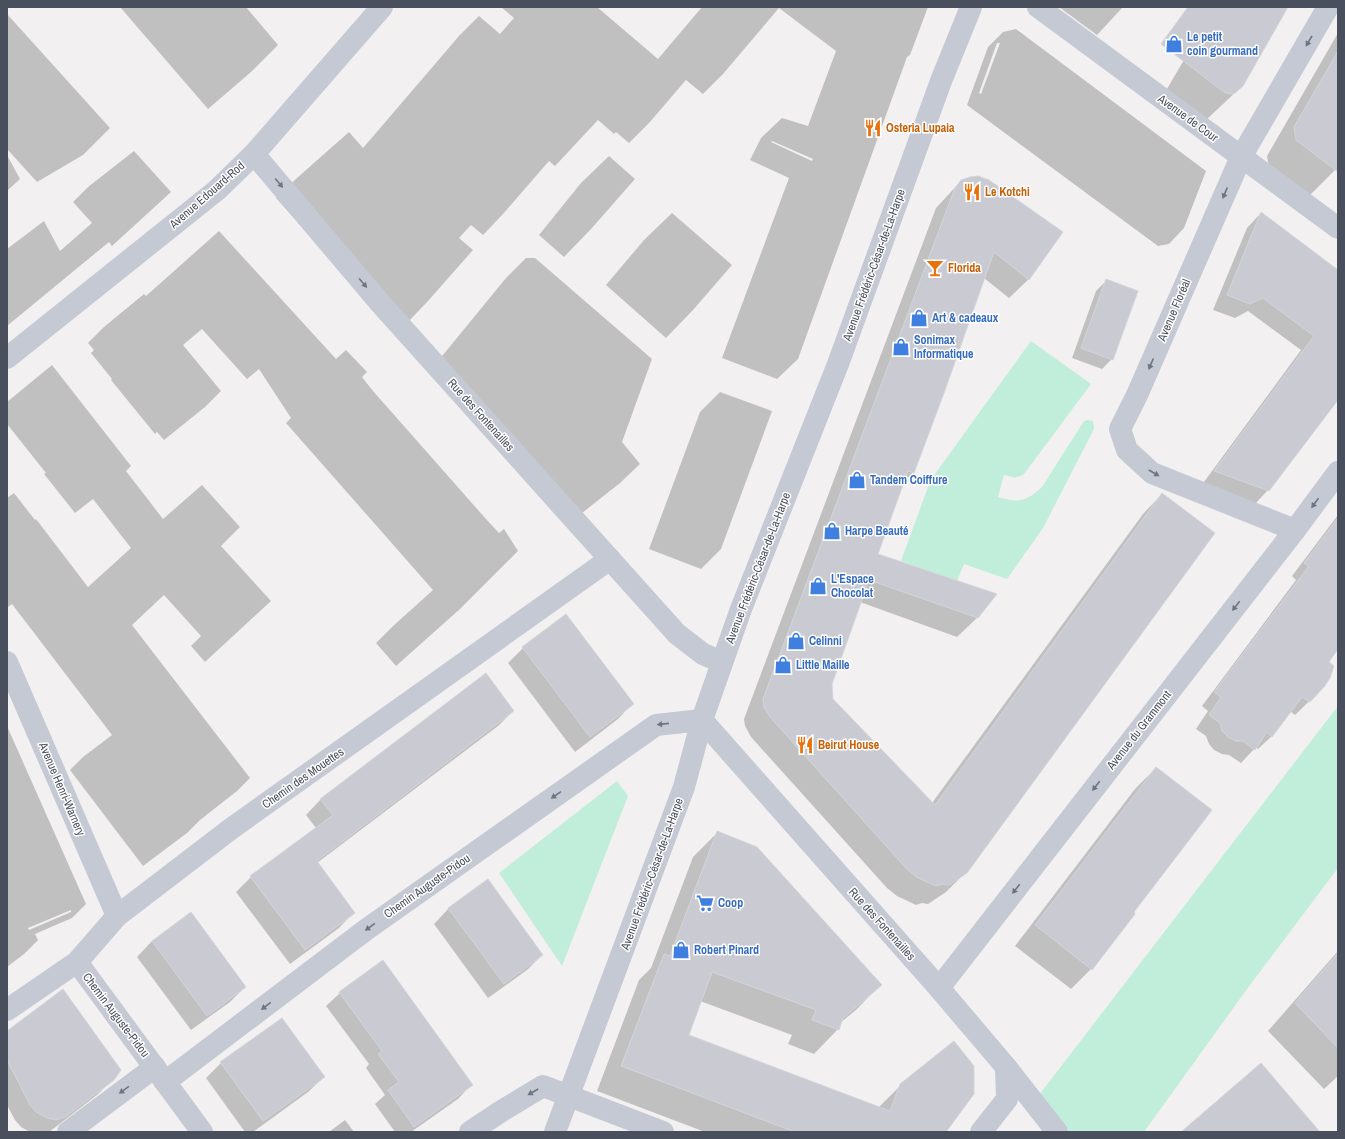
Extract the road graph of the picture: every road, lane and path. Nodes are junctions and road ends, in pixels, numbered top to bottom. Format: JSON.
{"nodes":[{"id":1,"x":382,"y":7,"type":"edge"},
{"id":2,"x":971,"y":7,"type":"edge"},
{"id":3,"x":1038,"y":7,"type":"edge"},
{"id":4,"x":1328,"y":7,"type":"edge"},
{"id":5,"x":254,"y":154,"type":"junction"},
{"id":6,"x":1240,"y":157,"type":"junction"},
{"id":7,"x":1338,"y":228,"type":"edge"},
{"id":8,"x":7,"y":358,"type":"edge"},
{"id":9,"x":1338,"y":472,"type":"edge"},
{"id":10,"x":1295,"y":530,"type":"junction"},
{"id":11,"x":610,"y":559,"type":"junction"},
{"id":12,"x":7,"y":662,"type":"edge"},
{"id":13,"x":722,"y":662,"type":"junction"},
{"id":14,"x":702,"y":720,"type":"junction"},
{"id":15,"x":117,"y":916,"type":"junction"},
{"id":16,"x":77,"y":962,"type":"junction"},
{"id":17,"x":939,"y":988,"type":"junction"},
{"id":18,"x":7,"y":1010,"type":"edge"},
{"id":19,"x":1006,"y":1068,"type":"junction"},
{"id":20,"x":160,"y":1075,"type":"junction"},
{"id":21,"x":569,"y":1096,"type":"junction"},
{"id":22,"x":68,"y":1132,"type":"edge"},
{"id":23,"x":202,"y":1132,"type":"edge"},
{"id":24,"x":470,"y":1132,"type":"edge"},
{"id":25,"x":555,"y":1132,"type":"edge"},
{"id":26,"x":663,"y":1132,"type":"edge"},
{"id":27,"x":981,"y":1132,"type":"edge"},
{"id":28,"x":1057,"y":1132,"type":"edge"}],
"edges":[{"from":1,"to":5,"type":"street","name":"Avenue Edouard-Rod"},
{"from":2,"to":13,"type":"street","name":"Avenue Frédéric-César-de-La-Harpe"},
{"from":3,"to":6,"type":"street","name":"Avenue de Cour"},
{"from":4,"to":6,"type":"street","name":"Avenue Floréal","one_way":true},
{"from":5,"to":8,"type":"street","name":"Avenue Edouard-Rod"},
{"from":5,"to":11,"type":"street","name":"Rue des Fontenailles","one_way":true},
{"from":6,"to":7,"type":"street","name":"Avenue de Cour"},
{"from":6,"to":10,"type":"street","name":"Avenue Floréal","one_way":true},
{"from":9,"to":10,"type":"street","name":"Avenue du Grammont","one_way":true},
{"from":10,"to":17,"type":"street","name":"Avenue du Grammont","one_way":true},
{"from":11,"to":13,"type":"street","name":"Rue des Fontenailles"},
{"from":11,"to":15,"type":"street","name":"Chemin des Mouettes"},
{"from":12,"to":15,"type":"street","name":"Avenue Henri-Warnery"},
{"from":13,"to":14,"type":"street","name":"Avenue Frédéric-César-de-La-Harpe"},
{"from":14,"to":17,"type":"street","name":"Rue des Fontenailles"},
{"from":14,"to":20,"type":"street","name":"Chemin Auguste-Pidou","one_way":true},
{"from":14,"to":21,"type":"street","name":"Avenue Frédéric-César-de-La-Harpe"},
{"from":15,"to":16,"type":"street","name":"Chemin des Mouettes"},
{"from":16,"to":18,"type":"street","name":"Chemin des Mouettes"},
{"from":16,"to":20,"type":"street","name":"Chemin Auguste-Pidou"},
{"from":17,"to":19,"type":"street","name":"Rue des Fontenailles"},
{"from":19,"to":27,"type":"street"},
{"from":19,"to":28,"type":"street","name":"Rue des Fontenailles"},
{"from":20,"to":22,"type":"street","name":"Chemin Auguste-Pidou","one_way":true},
{"from":20,"to":23,"type":"street","name":"Chemin Auguste-Pidou"},
{"from":21,"to":24,"type":"street","one_way":true},
{"from":21,"to":25,"type":"street","name":"Avenue Frédéric-César-de-La-Harpe"},
{"from":21,"to":26,"type":"street"}]}
